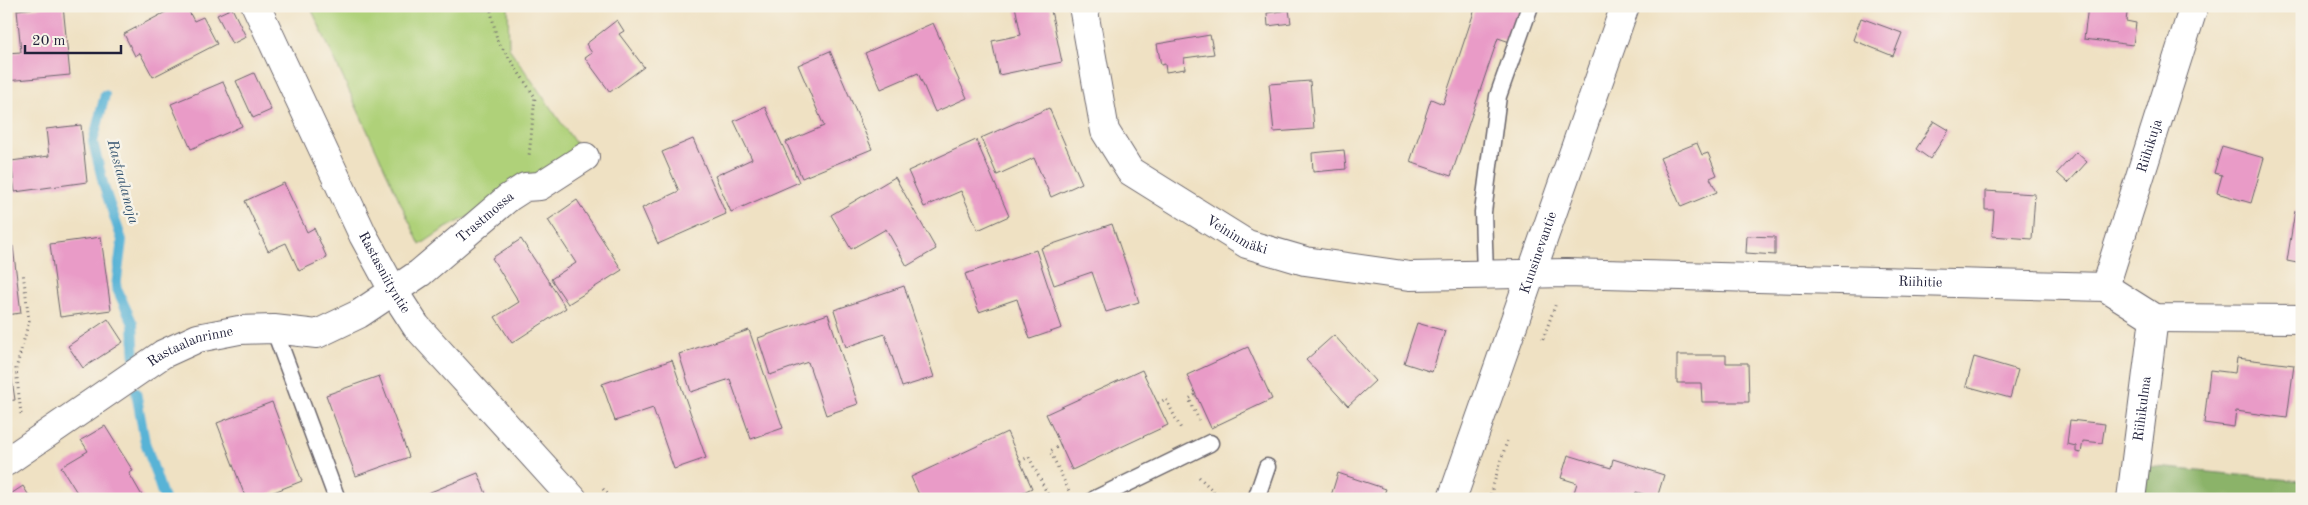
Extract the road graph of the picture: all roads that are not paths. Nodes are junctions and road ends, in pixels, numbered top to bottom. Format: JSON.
{"nodes":[{"id":1,"x":256,"y":6,"type":"edge"},
{"id":2,"x":1083,"y":6,"type":"edge"},
{"id":3,"x":1530,"y":6,"type":"edge"},
{"id":4,"x":1625,"y":6,"type":"edge"},
{"id":5,"x":2194,"y":6,"type":"edge"},
{"id":6,"x":585,"y":157,"type":"dead end"},
{"id":7,"x":1530,"y":273,"type":"junction"},
{"id":8,"x":1485,"y":274,"type":"junction"},
{"id":9,"x":2105,"y":287,"type":"junction"},
{"id":10,"x":394,"y":292,"type":"junction"},
{"id":11,"x":2154,"y":318,"type":"junction"},
{"id":12,"x":2302,"y":318,"type":"edge"},
{"id":13,"x":274,"y":330,"type":"junction"},
{"id":14,"x":1210,"y":443,"type":"road end"},
{"id":15,"x":6,"y":462,"type":"edge"},
{"id":16,"x":1267,"y":467,"type":"dead end"},
{"id":17,"x":337,"y":499,"type":"edge"},
{"id":18,"x":573,"y":499,"type":"edge"},
{"id":19,"x":1095,"y":499,"type":"edge"},
{"id":20,"x":1256,"y":499,"type":"edge"},
{"id":21,"x":1452,"y":499,"type":"edge"},
{"id":22,"x":2131,"y":499,"type":"edge"}],
"edges":[{"from":1,"to":10,"type":"street","name":"Rastasniityntie"},
{"from":2,"to":8,"type":"street","name":"Veininmäki"},
{"from":3,"to":8,"type":"lane"},
{"from":4,"to":7,"type":"street","name":"Kuusinevantie"},
{"from":5,"to":9,"type":"street","name":"Riihikuja"},
{"from":6,"to":10,"type":"street","name":"Trastmossa"},
{"from":7,"to":8,"type":"street","name":"Veininmäki"},
{"from":7,"to":9,"type":"street","name":"Riihitie"},
{"from":7,"to":21,"type":"street","name":"Kuusinevantie"},
{"from":9,"to":11,"type":"street"},
{"from":10,"to":13,"type":"street","name":"Rastaalanrinne"},
{"from":10,"to":18,"type":"street","name":"Rastasniityntie"},
{"from":11,"to":12,"type":"street"},
{"from":11,"to":22,"type":"street","name":"Riihikulma"},
{"from":13,"to":15,"type":"street","name":"Rastaalanrinne"},
{"from":13,"to":17,"type":"lane"},
{"from":14,"to":19,"type":"lane"},
{"from":16,"to":20,"type":"lane"}]}
